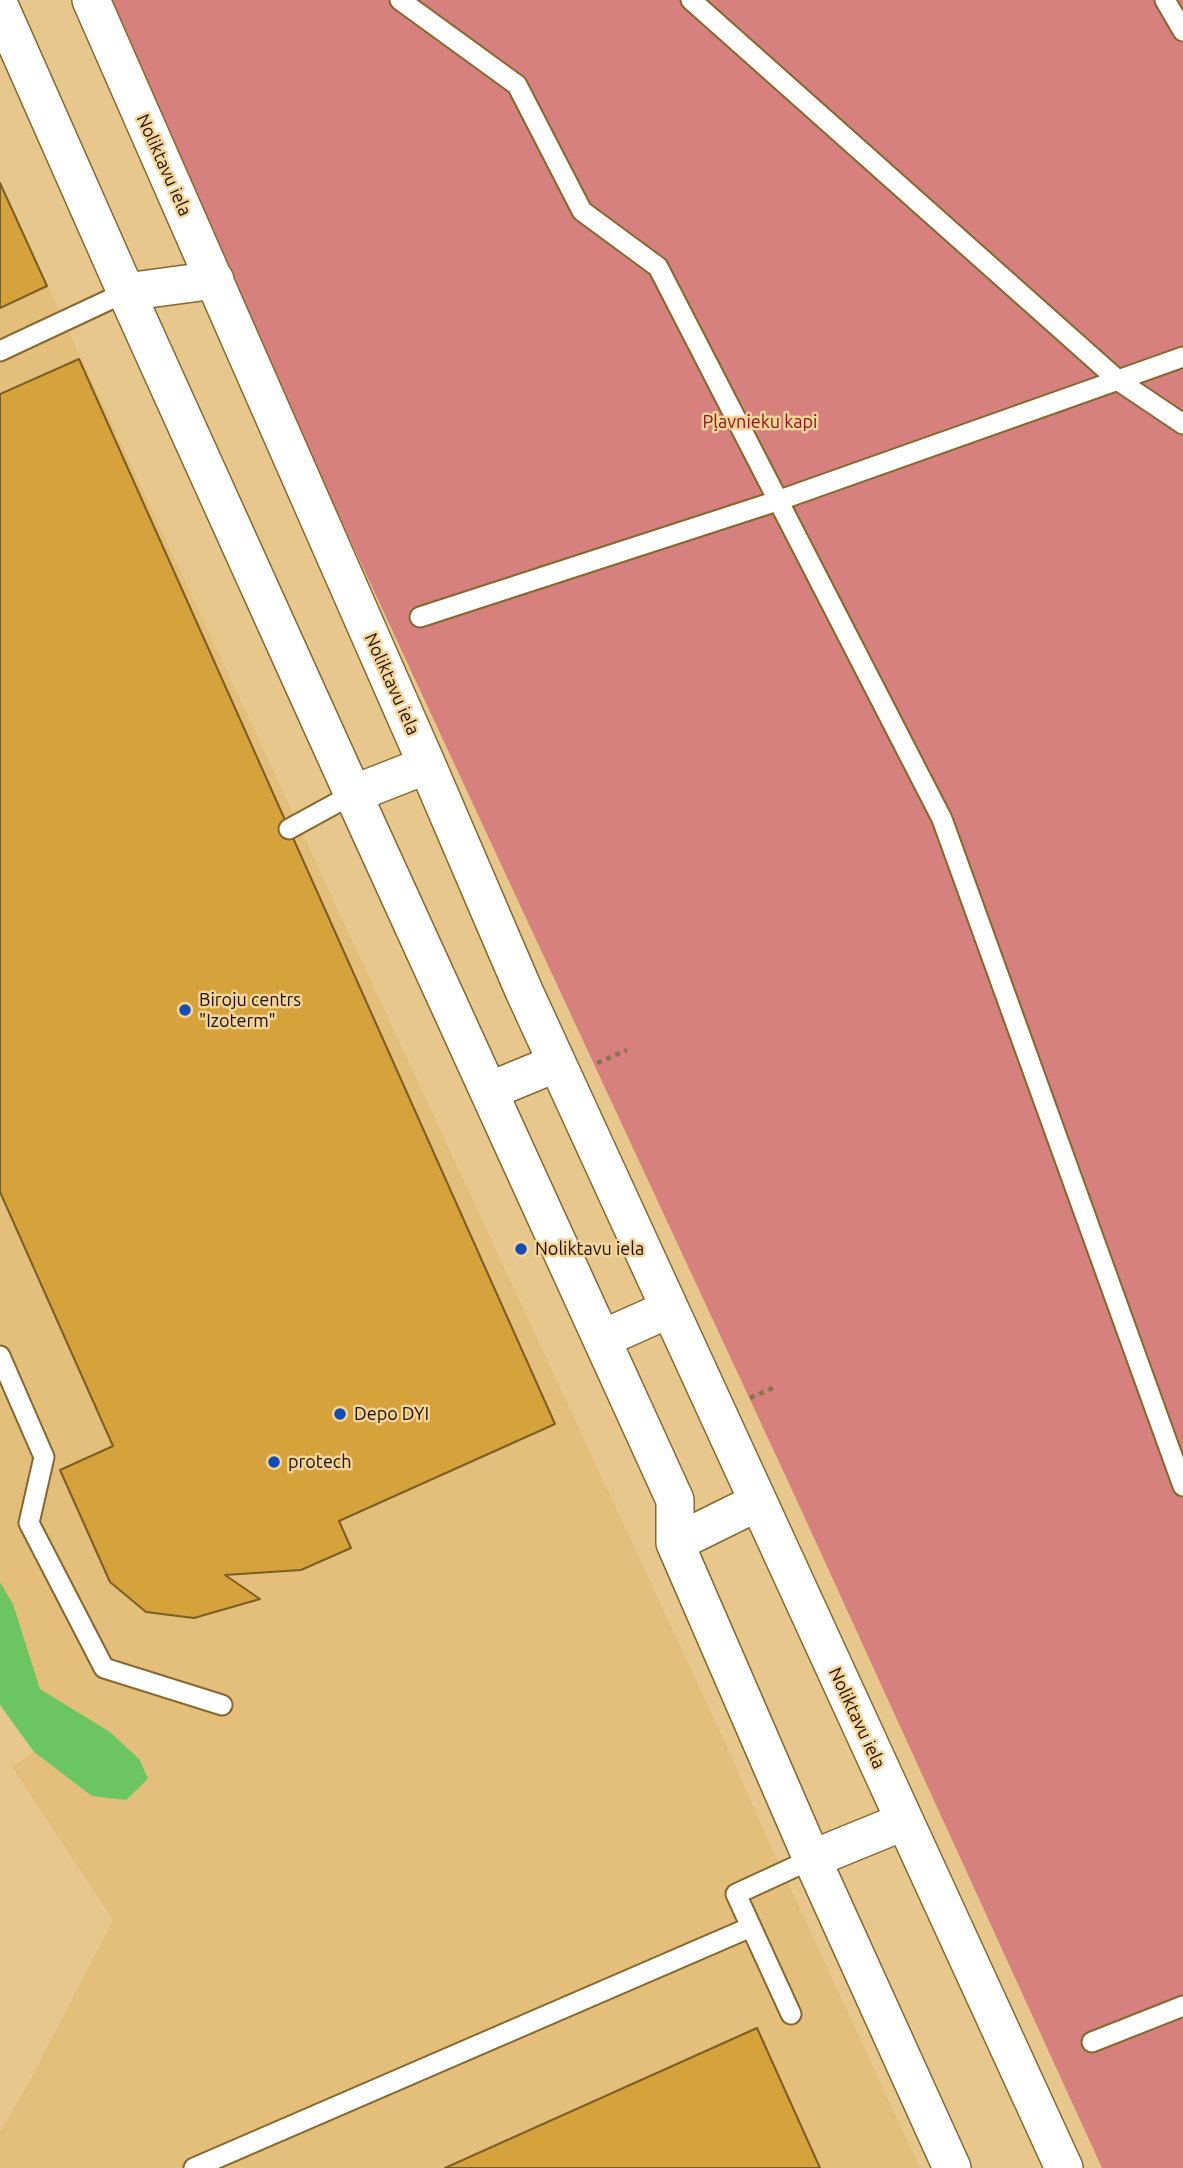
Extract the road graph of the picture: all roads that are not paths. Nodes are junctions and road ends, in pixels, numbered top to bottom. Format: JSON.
{"nodes":[{"id":1,"x":91,"y":0,"type":"edge"},
{"id":2,"x":400,"y":0,"type":"edge"},
{"id":3,"x":691,"y":0,"type":"edge"},
{"id":4,"x":1165,"y":0,"type":"edge"},
{"id":5,"x":0,"y":7,"type":"edge"},
{"id":6,"x":1183,"y":31,"type":"edge"},
{"id":7,"x":215,"y":280,"type":"junction"},
{"id":8,"x":126,"y":292,"type":"junction"},
{"id":9,"x":0,"y":351,"type":"edge"},
{"id":10,"x":1183,"y":357,"type":"edge"},
{"id":11,"x":1119,"y":381,"type":"junction"},
{"id":12,"x":1183,"y":424,"type":"edge"},
{"id":13,"x":777,"y":501,"type":"junction"},
{"id":14,"x":420,"y":617,"type":"dead end"},
{"id":15,"x":428,"y":765,"type":"junction"},
{"id":16,"x":353,"y":794,"type":"junction"},
{"id":17,"x":289,"y":829,"type":"dead end"},
{"id":18,"x":557,"y":1062,"type":"junction"},
{"id":19,"x":489,"y":1091,"type":"junction"},
{"id":20,"x":669,"y":1309,"type":"junction"},
{"id":21,"x":602,"y":1339,"type":"junction"},
{"id":22,"x":0,"y":1356,"type":"edge"},
{"id":23,"x":1183,"y":1486,"type":"edge"},
{"id":24,"x":758,"y":1502,"type":"junction"},
{"id":25,"x":675,"y":1543,"type":"junction"},
{"id":26,"x":222,"y":1705,"type":"dead end"},
{"id":27,"x":905,"y":1821,"type":"junction"},
{"id":28,"x":812,"y":1859,"type":"junction"},
{"id":29,"x":751,"y":1927,"type":"junction"},
{"id":30,"x":1183,"y":2006,"type":"edge"},
{"id":31,"x":791,"y":2014,"type":"dead end"},
{"id":32,"x":1093,"y":2042,"type":"dead end"},
{"id":33,"x":194,"y":2168,"type":"edge"},
{"id":34,"x":952,"y":2168,"type":"edge"},
{"id":35,"x":1064,"y":2168,"type":"edge"}],
"edges":[{"from":1,"to":7,"type":"street","name":"Noliktavu iela"},
{"from":2,"to":13,"type":"lane"},
{"from":3,"to":11,"type":"lane"},
{"from":4,"to":6,"type":"lane"},
{"from":5,"to":8,"type":"street"},
{"from":7,"to":8,"type":"street"},
{"from":7,"to":15,"type":"street","name":"Noliktavu iela"},
{"from":8,"to":9,"type":"lane"},
{"from":8,"to":16,"type":"street"},
{"from":10,"to":11,"type":"lane"},
{"from":11,"to":12,"type":"lane"},
{"from":11,"to":13,"type":"lane"},
{"from":13,"to":14,"type":"lane"},
{"from":13,"to":23,"type":"lane"},
{"from":15,"to":16,"type":"street"},
{"from":15,"to":18,"type":"street","name":"Noliktavu iela"},
{"from":16,"to":17,"type":"lane"},
{"from":16,"to":19,"type":"street"},
{"from":18,"to":19,"type":"street"},
{"from":18,"to":20,"type":"street","name":"Noliktavu iela"},
{"from":19,"to":21,"type":"street"},
{"from":20,"to":21,"type":"street"},
{"from":20,"to":24,"type":"street","name":"Noliktavu iela"},
{"from":21,"to":25,"type":"street"},
{"from":22,"to":26,"type":"lane"},
{"from":24,"to":25,"type":"street"},
{"from":24,"to":27,"type":"street","name":"Noliktavu iela"},
{"from":25,"to":28,"type":"street"},
{"from":27,"to":28,"type":"street"},
{"from":27,"to":35,"type":"street","name":"Noliktavu iela"},
{"from":28,"to":29,"type":"lane"},
{"from":28,"to":34,"type":"street"},
{"from":29,"to":31,"type":"lane"},
{"from":29,"to":33,"type":"lane"},
{"from":30,"to":32,"type":"lane"}]}
